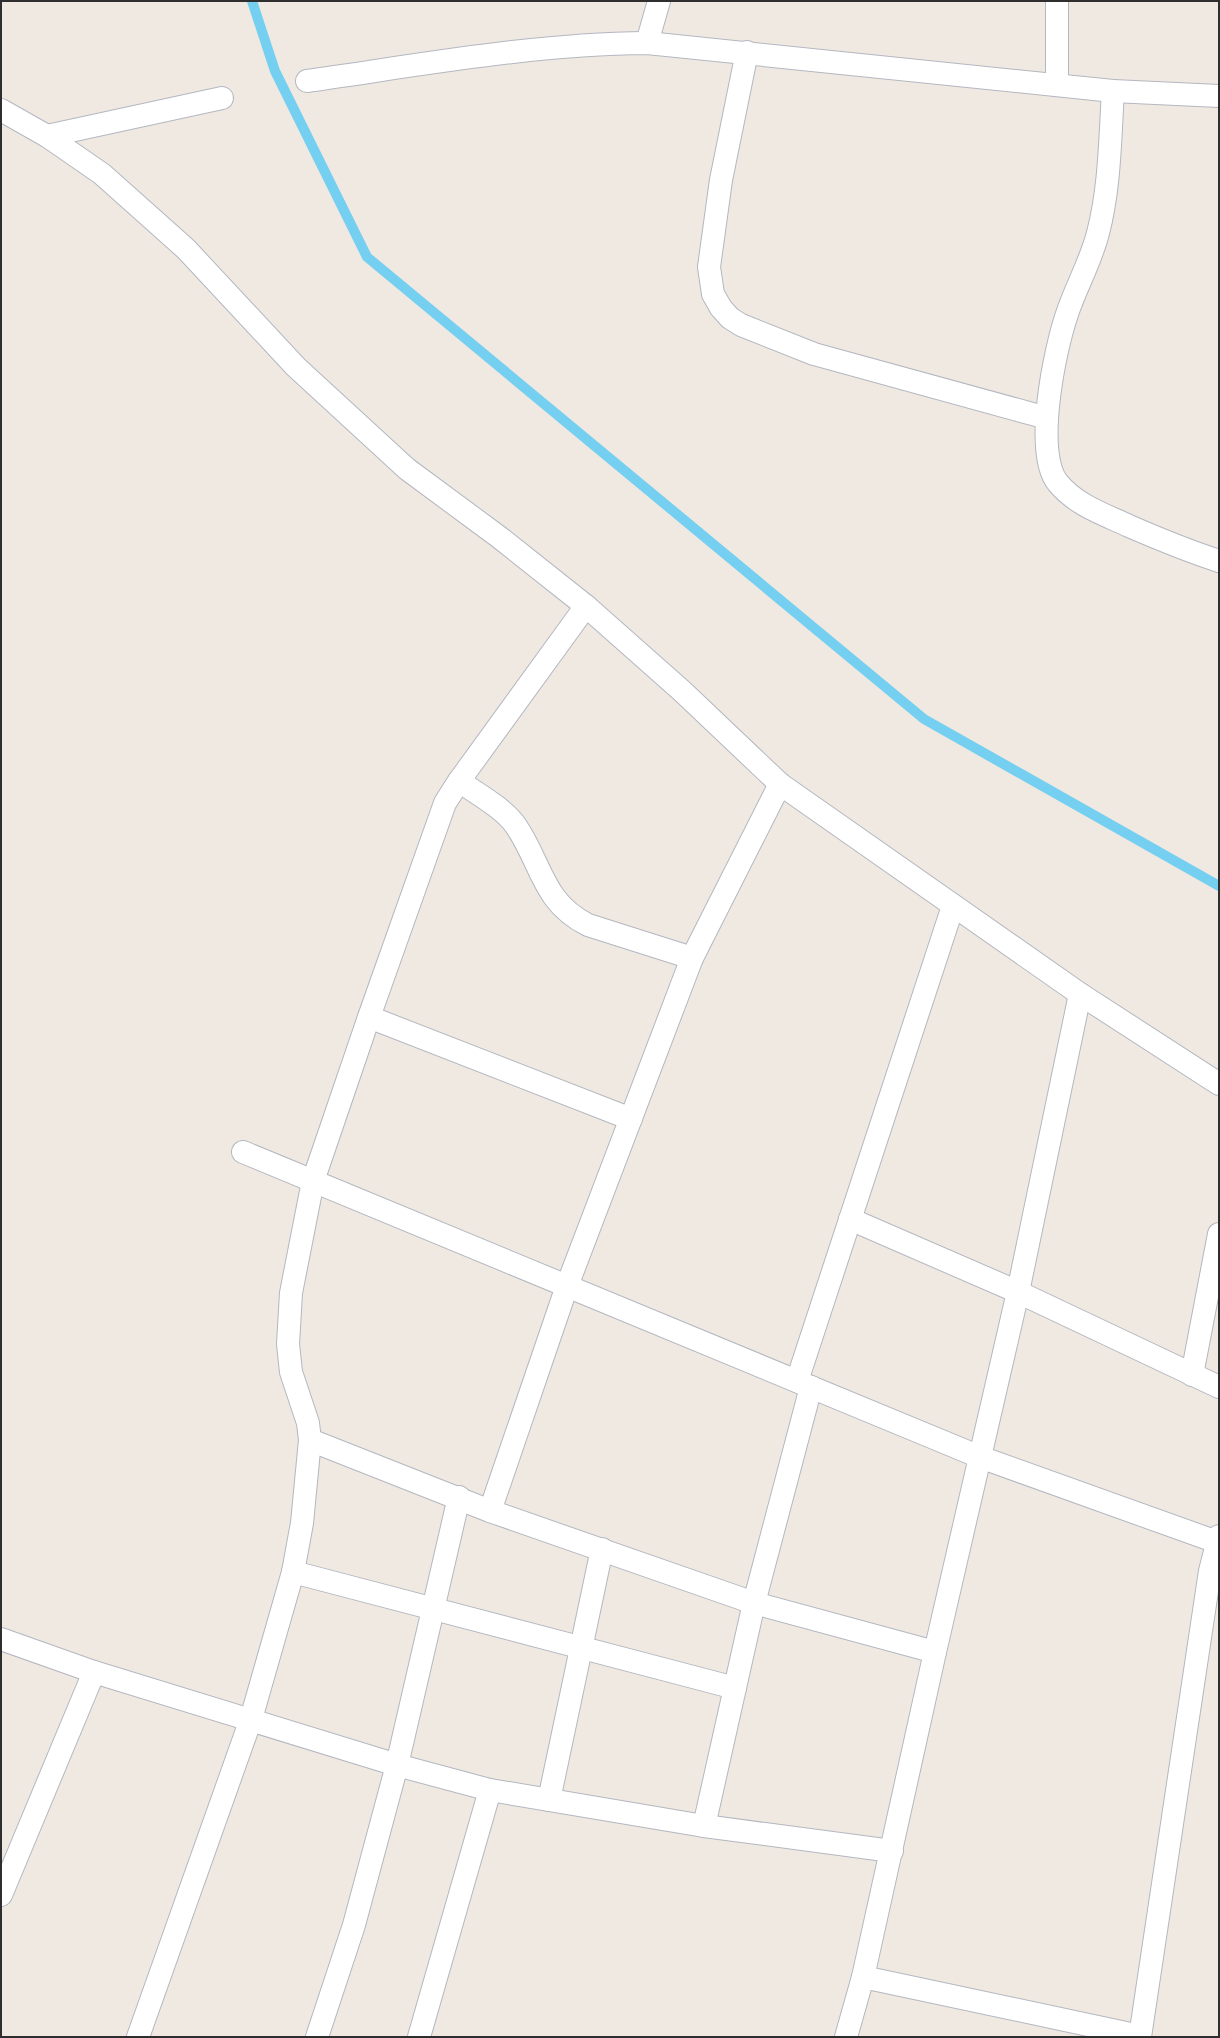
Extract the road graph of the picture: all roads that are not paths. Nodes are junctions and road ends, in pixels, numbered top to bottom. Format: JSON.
{"nodes":[{"id":1,"x":659,"y":1,"type":"edge"},
{"id":2,"x":1057,"y":1,"type":"edge"},
{"id":3,"x":647,"y":43,"type":"junction"},
{"id":4,"x":746,"y":52,"type":"junction"},
{"id":5,"x":307,"y":81,"type":"dead end"},
{"id":6,"x":1057,"y":85,"type":"junction"},
{"id":7,"x":1113,"y":91,"type":"junction"},
{"id":8,"x":1219,"y":96,"type":"edge"},
{"id":9,"x":222,"y":98,"type":"dead end"},
{"id":10,"x":1,"y":110,"type":"edge"},
{"id":11,"x":47,"y":136,"type":"junction"},
{"id":12,"x":1047,"y":418,"type":"junction"},
{"id":13,"x":1219,"y":561,"type":"edge"},
{"id":14,"x":586,"y":606,"type":"junction"},
{"id":15,"x":459,"y":781,"type":"junction"},
{"id":16,"x":780,"y":784,"type":"junction"},
{"id":17,"x":953,"y":906,"type":"junction"},
{"id":18,"x":692,"y":958,"type":"junction"},
{"id":19,"x":1080,"y":994,"type":"junction"},
{"id":20,"x":369,"y":1018,"type":"junction"},
{"id":21,"x":1219,"y":1084,"type":"edge"},
{"id":22,"x":631,"y":1119,"type":"junction"},
{"id":23,"x":243,"y":1152,"type":"dead end"},
{"id":24,"x":313,"y":1181,"type":"junction"},
{"id":25,"x":850,"y":1219,"type":"junction"},
{"id":26,"x":1219,"y":1234,"type":"edge"},
{"id":27,"x":567,"y":1286,"type":"junction"},
{"id":28,"x":1018,"y":1292,"type":"junction"},
{"id":29,"x":1192,"y":1375,"type":"junction"},
{"id":30,"x":804,"y":1384,"type":"junction"},
{"id":31,"x":1219,"y":1387,"type":"edge"},
{"id":32,"x":310,"y":1440,"type":"junction"},
{"id":33,"x":980,"y":1457,"type":"junction"},
{"id":34,"x":459,"y":1497,"type":"junction"},
{"id":35,"x":490,"y":1511,"type":"junction"},
{"id":36,"x":1218,"y":1539,"type":"edge"},
{"id":37,"x":602,"y":1550,"type":"junction"},
{"id":38,"x":293,"y":1572,"type":"junction"},
{"id":39,"x":754,"y":1603,"type":"junction"},
{"id":40,"x":434,"y":1608,"type":"junction"},
{"id":41,"x":1,"y":1639,"type":"edge"},
{"id":42,"x":580,"y":1647,"type":"junction"},
{"id":43,"x":935,"y":1652,"type":"junction"},
{"id":44,"x":94,"y":1672,"type":"junction"},
{"id":45,"x":735,"y":1688,"type":"junction"},
{"id":46,"x":251,"y":1719,"type":"junction"},
{"id":47,"x":397,"y":1765,"type":"junction"},
{"id":48,"x":490,"y":1790,"type":"junction"},
{"id":49,"x":549,"y":1800,"type":"junction"},
{"id":50,"x":704,"y":1826,"type":"junction"},
{"id":51,"x":892,"y":1851,"type":"junction"},
{"id":52,"x":1,"y":1895,"type":"edge"},
{"id":53,"x":863,"y":1977,"type":"junction"},
{"id":54,"x":138,"y":2037,"type":"edge"},
{"id":55,"x":317,"y":2037,"type":"edge"},
{"id":56,"x":418,"y":2037,"type":"edge"},
{"id":57,"x":846,"y":2037,"type":"edge"},
{"id":58,"x":1140,"y":2037,"type":"edge"}],
"edges":[{"from":1,"to":3,"type":"street"},
{"from":2,"to":6,"type":"street"},
{"from":3,"to":4,"type":"street"},
{"from":3,"to":5,"type":"street"},
{"from":4,"to":6,"type":"street"},
{"from":4,"to":12,"type":"street"},
{"from":6,"to":7,"type":"street"},
{"from":7,"to":8,"type":"street"},
{"from":7,"to":12,"type":"street"},
{"from":9,"to":11,"type":"street"},
{"from":10,"to":11,"type":"street"},
{"from":11,"to":14,"type":"street"},
{"from":12,"to":13,"type":"street"},
{"from":14,"to":15,"type":"street"},
{"from":14,"to":16,"type":"street"},
{"from":15,"to":18,"type":"street"},
{"from":15,"to":20,"type":"street"},
{"from":16,"to":17,"type":"street"},
{"from":16,"to":18,"type":"street"},
{"from":17,"to":19,"type":"street"},
{"from":17,"to":25,"type":"street"},
{"from":18,"to":22,"type":"street"},
{"from":19,"to":21,"type":"street"},
{"from":19,"to":28,"type":"street"},
{"from":20,"to":22,"type":"street"},
{"from":20,"to":24,"type":"street"},
{"from":22,"to":27,"type":"street"},
{"from":23,"to":24,"type":"street"},
{"from":24,"to":27,"type":"street"},
{"from":24,"to":32,"type":"street"},
{"from":25,"to":28,"type":"street"},
{"from":25,"to":30,"type":"street"},
{"from":26,"to":29,"type":"street"},
{"from":27,"to":30,"type":"street"},
{"from":27,"to":35,"type":"street"},
{"from":28,"to":29,"type":"street"},
{"from":28,"to":33,"type":"street"},
{"from":29,"to":31,"type":"street"},
{"from":30,"to":33,"type":"street"},
{"from":30,"to":39,"type":"street"},
{"from":32,"to":34,"type":"street"},
{"from":32,"to":38,"type":"street"},
{"from":33,"to":36,"type":"street"},
{"from":33,"to":43,"type":"street"},
{"from":34,"to":35,"type":"street"},
{"from":34,"to":40,"type":"street"},
{"from":35,"to":37,"type":"street"},
{"from":36,"to":58,"type":"street"},
{"from":37,"to":39,"type":"street"},
{"from":37,"to":42,"type":"street"},
{"from":38,"to":40,"type":"street"},
{"from":38,"to":46,"type":"street"},
{"from":39,"to":43,"type":"street"},
{"from":39,"to":45,"type":"street"},
{"from":40,"to":42,"type":"street"},
{"from":40,"to":47,"type":"street"},
{"from":41,"to":44,"type":"street"},
{"from":42,"to":45,"type":"street"},
{"from":42,"to":49,"type":"street"},
{"from":43,"to":51,"type":"street"},
{"from":44,"to":46,"type":"street"},
{"from":44,"to":52,"type":"street"},
{"from":45,"to":50,"type":"street"},
{"from":46,"to":47,"type":"street"},
{"from":46,"to":54,"type":"street"},
{"from":47,"to":48,"type":"street"},
{"from":47,"to":55,"type":"street"},
{"from":48,"to":49,"type":"street"},
{"from":48,"to":56,"type":"street"},
{"from":49,"to":50,"type":"street"},
{"from":50,"to":51,"type":"street"},
{"from":51,"to":53,"type":"street"},
{"from":53,"to":57,"type":"street"},
{"from":53,"to":58,"type":"street"}]}
